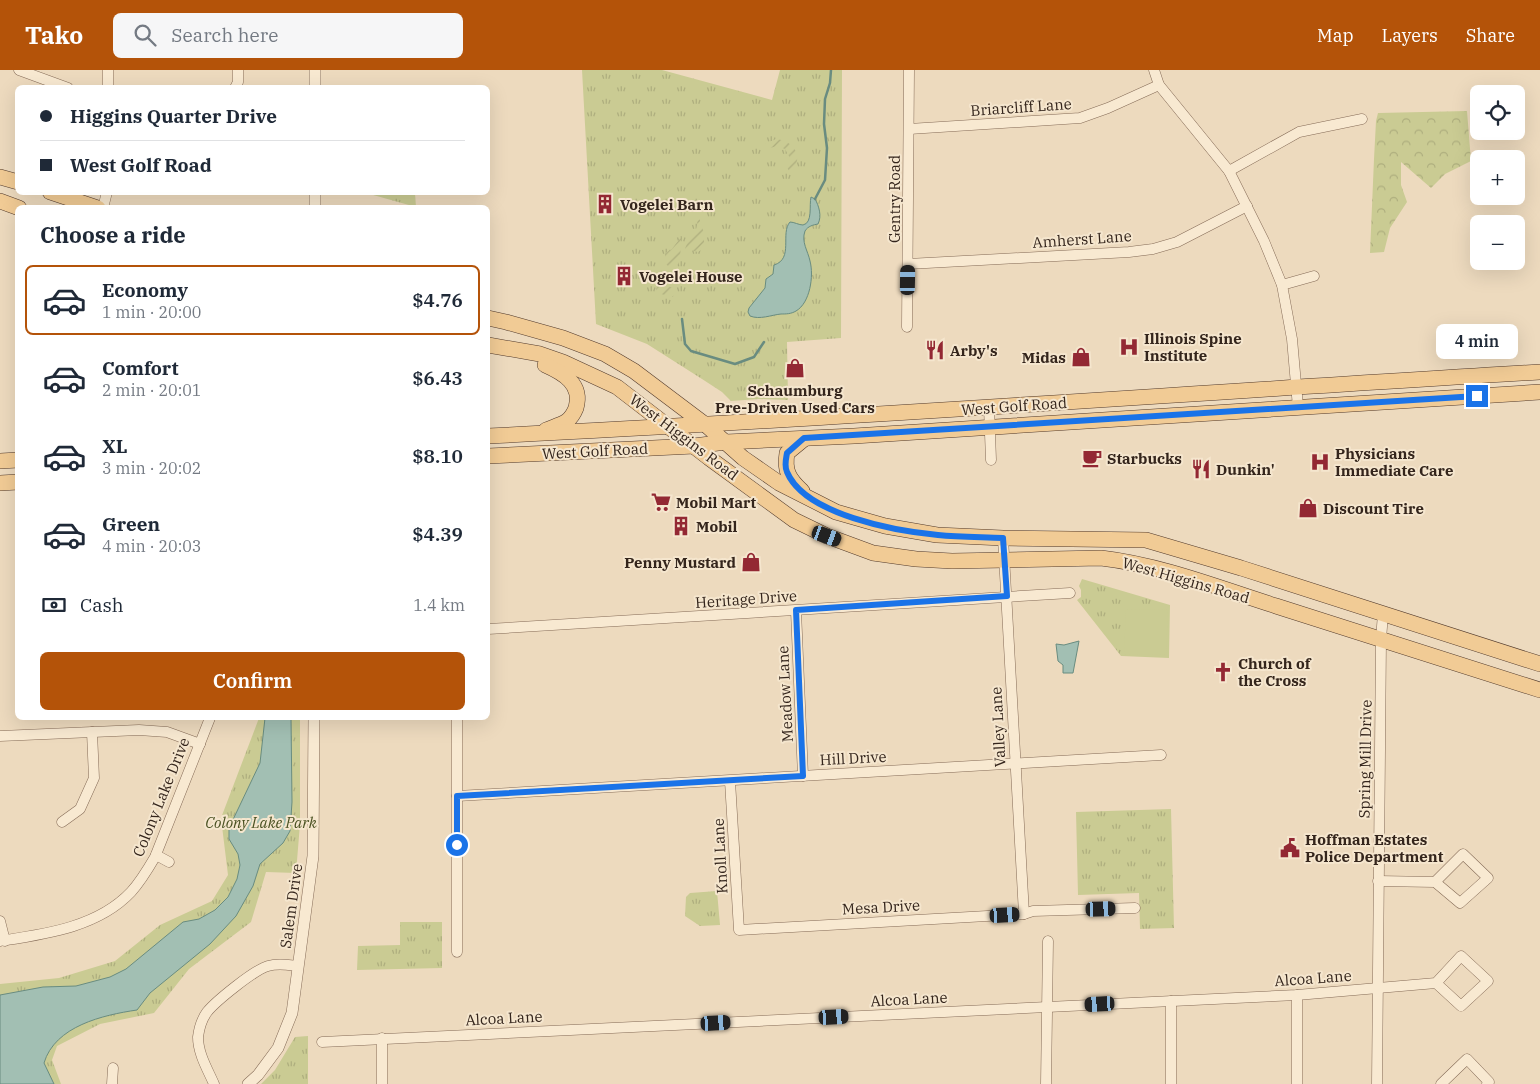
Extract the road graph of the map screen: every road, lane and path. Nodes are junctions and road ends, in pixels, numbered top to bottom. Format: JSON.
{"nodes":[{"id":1,"x":19,"y":70,"type":"edge"},
{"id":2,"x":108,"y":70,"type":"edge"},
{"id":3,"x":238,"y":70,"type":"edge"},
{"id":4,"x":315,"y":70,"type":"edge"},
{"id":5,"x":909,"y":70,"type":"edge"},
{"id":6,"x":1154,"y":70,"type":"edge"},
{"id":7,"x":60,"y":85,"type":"edge"},
{"id":8,"x":108,"y":85,"type":"edge"},
{"id":9,"x":236,"y":85,"type":"edge"},
{"id":10,"x":315,"y":85,"type":"edge"},
{"id":11,"x":1159,"y":85,"type":"junction"},
{"id":12,"x":1362,"y":119,"type":"dead end"},
{"id":13,"x":909,"y":129,"type":"junction"},
{"id":14,"x":1229,"y":171,"type":"junction"},
{"id":15,"x":0,"y":177,"type":"edge"},
{"id":16,"x":15,"y":181,"type":"edge"},
{"id":17,"x":59,"y":195,"type":"edge"},
{"id":18,"x":0,"y":201,"type":"edge"},
{"id":19,"x":89,"y":205,"type":"edge"},
{"id":20,"x":1247,"y":206,"type":"junction"},
{"id":21,"x":15,"y":207,"type":"edge"},
{"id":22,"x":908,"y":264,"type":"junction"},
{"id":23,"x":1314,"y":276,"type":"dead end"},
{"id":24,"x":1282,"y":285,"type":"junction"},
{"id":25,"x":490,"y":318,"type":"edge"},
{"id":26,"x":908,"y":327,"type":"dead end"},
{"id":27,"x":490,"y":345,"type":"edge"},
{"id":28,"x":509,"y":349,"type":"junction"},
{"id":29,"x":1540,"y":372,"type":"edge"},
{"id":30,"x":1296,"y":387,"type":"junction"},
{"id":31,"x":1540,"y":392,"type":"edge"},
{"id":32,"x":990,"y":407,"type":"junction"},
{"id":33,"x":1298,"y":407,"type":"junction"},
{"id":34,"x":707,"y":426,"type":"junction"},
{"id":35,"x":990,"y":427,"type":"junction"},
{"id":36,"x":670,"y":428,"type":"junction"},
{"id":37,"x":537,"y":434,"type":"junction"},
{"id":38,"x":490,"y":436,"type":"edge"},
{"id":39,"x":804,"y":438,"type":"junction"},
{"id":40,"x":726,"y":442,"type":"junction"},
{"id":41,"x":694,"y":446,"type":"junction"},
{"id":42,"x":490,"y":456,"type":"edge"},
{"id":43,"x":15,"y":460,"type":"edge"},
{"id":44,"x":991,"y":460,"type":"dead end"},
{"id":45,"x":0,"y":462,"type":"edge"},
{"id":46,"x":15,"y":482,"type":"edge"},
{"id":47,"x":0,"y":483,"type":"edge"},
{"id":48,"x":815,"y":502,"type":"junction"},
{"id":49,"x":1003,"y":538,"type":"junction"},
{"id":50,"x":1005,"y":560,"type":"junction"},
{"id":51,"x":1070,"y":593,"type":"dead end"},
{"id":52,"x":1007,"y":596,"type":"junction"},
{"id":53,"x":796,"y":610,"type":"junction"},
{"id":54,"x":1383,"y":614,"type":"junction"},
{"id":55,"x":490,"y":629,"type":"edge"},
{"id":56,"x":1381,"y":639,"type":"junction"},
{"id":57,"x":1540,"y":664,"type":"edge"},
{"id":58,"x":1540,"y":690,"type":"edge"},
{"id":59,"x":209,"y":720,"type":"edge"},
{"id":60,"x":314,"y":720,"type":"edge"},
{"id":61,"x":457,"y":720,"type":"edge"},
{"id":62,"x":92,"y":732,"type":"junction"},
{"id":63,"x":0,"y":736,"type":"edge"},
{"id":64,"x":200,"y":744,"type":"junction"},
{"id":65,"x":1160,"y":755,"type":"dead end"},
{"id":66,"x":1015,"y":763,"type":"junction"},
{"id":67,"x":803,"y":776,"type":"junction"},
{"id":68,"x":730,"y":781,"type":"junction"},
{"id":69,"x":457,"y":796,"type":"junction"},
{"id":70,"x":62,"y":822,"type":"dead end"},
{"id":71,"x":156,"y":855,"type":"junction"},
{"id":72,"x":168,"y":862,"type":"dead end"},
{"id":73,"x":1378,"y":881,"type":"junction"},
{"id":74,"x":1435,"y":882,"type":"junction"},
{"id":75,"x":1135,"y":908,"type":"dead end"},
{"id":76,"x":1024,"y":914,"type":"junction"},
{"id":77,"x":0,"y":921,"type":"edge"},
{"id":78,"x":739,"y":930,"type":"joint"},
{"id":79,"x":2,"y":941,"type":"edge"},
{"id":80,"x":1048,"y":941,"type":"dead end"},
{"id":81,"x":457,"y":952,"type":"dead end"},
{"id":82,"x":298,"y":966,"type":"junction"},
{"id":83,"x":1436,"y":983,"type":"junction"},
{"id":84,"x":1377,"y":989,"type":"junction"},
{"id":85,"x":1297,"y":995,"type":"junction"},
{"id":86,"x":1171,"y":1001,"type":"junction"},
{"id":87,"x":1048,"y":1007,"type":"junction"},
{"id":88,"x":382,"y":1038,"type":"junction"},
{"id":89,"x":322,"y":1042,"type":"dead end"},
{"id":90,"x":113,"y":1068,"type":"dead end"},
{"id":91,"x":112,"y":1084,"type":"edge"},
{"id":92,"x":214,"y":1084,"type":"edge"},
{"id":93,"x":248,"y":1084,"type":"edge"},
{"id":94,"x":382,"y":1084,"type":"edge"},
{"id":95,"x":1046,"y":1084,"type":"edge"},
{"id":96,"x":1170,"y":1084,"type":"edge"},
{"id":97,"x":1297,"y":1084,"type":"edge"},
{"id":98,"x":1377,"y":1084,"type":"edge"},
{"id":99,"x":1441,"y":1084,"type":"edge"},
{"id":100,"x":1488,"y":1084,"type":"edge"}],
"edges":[{"from":1,"to":7,"type":"street"},
{"from":2,"to":8,"type":"street"},
{"from":3,"to":9,"type":"street"},
{"from":4,"to":10,"type":"street"},
{"from":5,"to":13,"type":"street","name":"Gentry Road"},
{"from":6,"to":11,"type":"street"},
{"from":11,"to":13,"type":"street","name":"Briarcliff Lane"},
{"from":11,"to":14,"type":"street"},
{"from":12,"to":14,"type":"street"},
{"from":13,"to":22,"type":"street","name":"Gentry Road"},
{"from":14,"to":20,"type":"street"},
{"from":15,"to":16,"type":"main road"},
{"from":17,"to":19,"type":"main road"},
{"from":18,"to":21,"type":"main road"},
{"from":20,"to":22,"type":"street","name":"Amherst Lane"},
{"from":20,"to":24,"type":"street"},
{"from":22,"to":26,"type":"street","name":"Gentry Road"},
{"from":23,"to":24,"type":"street"},
{"from":24,"to":30,"type":"street"},
{"from":25,"to":34,"type":"main road","name":"West Higgins Road"},
{"from":27,"to":28,"type":"main road","name":"West Higgins Road"},
{"from":28,"to":36,"type":"main road","name":"West Higgins Road"},
{"from":28,"to":37,"type":"main road"},
{"from":29,"to":30,"type":"main road","name":"West Golf Road"},
{"from":30,"to":32,"type":"main road","name":"West Golf Road"},
{"from":30,"to":33,"type":"street"},
{"from":31,"to":33,"type":"main road","name":"West Golf Road"},
{"from":32,"to":34,"type":"main road","name":"West Golf Road"},
{"from":32,"to":35,"type":"street"},
{"from":33,"to":35,"type":"main road","name":"West Golf Road"},
{"from":34,"to":36,"type":"main road","name":"West Golf Road"},
{"from":34,"to":40,"type":"main road","name":"West Higgins Road"},
{"from":35,"to":39,"type":"main road","name":"West Golf Road"},
{"from":35,"to":44,"type":"street"},
{"from":36,"to":37,"type":"main road","name":"West Golf Road"},
{"from":36,"to":41,"type":"main road","name":"West Higgins Road"},
{"from":37,"to":38,"type":"main road","name":"West Golf Road"},
{"from":39,"to":40,"type":"main road","name":"West Golf Road"},
{"from":39,"to":48,"type":"main road"},
{"from":40,"to":41,"type":"main road","name":"West Golf Road"},
{"from":40,"to":48,"type":"main road","name":"West Higgins Road"},
{"from":41,"to":42,"type":"main road","name":"West Golf Road"},
{"from":41,"to":50,"type":"main road","name":"West Higgins Road"},
{"from":43,"to":45,"type":"main road"},
{"from":46,"to":47,"type":"main road"},
{"from":48,"to":49,"type":"main road","name":"West Higgins Road"},
{"from":49,"to":50,"type":"street","name":"Valley Lane"},
{"from":49,"to":54,"type":"main road","name":"West Higgins Road"},
{"from":50,"to":52,"type":"street","name":"Valley Lane"},
{"from":50,"to":56,"type":"main road","name":"West Higgins Road"},
{"from":51,"to":52,"type":"street","name":"Heritage Drive"},
{"from":52,"to":53,"type":"street","name":"Heritage Drive"},
{"from":52,"to":66,"type":"street","name":"Valley Lane"},
{"from":53,"to":55,"type":"street","name":"Heritage Drive"},
{"from":53,"to":67,"type":"street","name":"Meadow Lane"},
{"from":54,"to":56,"type":"street","name":"Spring Mill Drive"},
{"from":54,"to":57,"type":"main road","name":"West Higgins Road"},
{"from":56,"to":58,"type":"main road","name":"West Higgins Road"},
{"from":56,"to":73,"type":"street","name":"Spring Mill Drive"},
{"from":59,"to":64,"type":"street","name":"Colony Lake Drive"},
{"from":60,"to":82,"type":"street","name":"Salem Drive"},
{"from":61,"to":69,"type":"street"},
{"from":62,"to":63,"type":"street"},
{"from":62,"to":64,"type":"street"},
{"from":62,"to":70,"type":"street"},
{"from":64,"to":71,"type":"street","name":"Colony Lake Drive"},
{"from":65,"to":66,"type":"street","name":"Hill Drive"},
{"from":66,"to":67,"type":"street","name":"Hill Drive"},
{"from":66,"to":76,"type":"street","name":"Valley Lane"},
{"from":67,"to":68,"type":"street","name":"Hill Drive"},
{"from":68,"to":69,"type":"street","name":"Hill Drive"},
{"from":68,"to":78,"type":"street","name":"Knoll Lane"},
{"from":69,"to":81,"type":"street"},
{"from":71,"to":72,"type":"street"},
{"from":71,"to":79,"type":"street","name":"Colony Lake Drive"},
{"from":73,"to":74,"type":"street"},
{"from":73,"to":84,"type":"street","name":"Spring Mill Drive"},
{"from":74,"to":74,"type":"street"},
{"from":75,"to":76,"type":"street","name":"Mesa Drive"},
{"from":76,"to":78,"type":"street","name":"Mesa Drive"},
{"from":77,"to":79,"type":"street"},
{"from":80,"to":87,"type":"street"},
{"from":82,"to":92,"type":"street"},
{"from":82,"to":93,"type":"street","name":"Salem Drive"},
{"from":83,"to":83,"type":"street"},
{"from":83,"to":84,"type":"street","name":"Alcoa Lane"},
{"from":84,"to":85,"type":"street","name":"Alcoa Lane"},
{"from":84,"to":98,"type":"street","name":"Spring Mill Drive"},
{"from":85,"to":86,"type":"street","name":"Alcoa Lane"},
{"from":85,"to":97,"type":"street"},
{"from":86,"to":87,"type":"street","name":"Alcoa Lane"},
{"from":86,"to":96,"type":"street"},
{"from":87,"to":88,"type":"street","name":"Alcoa Lane"},
{"from":87,"to":95,"type":"street"},
{"from":88,"to":89,"type":"street","name":"Alcoa Lane"},
{"from":88,"to":94,"type":"street"},
{"from":90,"to":91,"type":"street"},
{"from":99,"to":100,"type":"street"}]}
